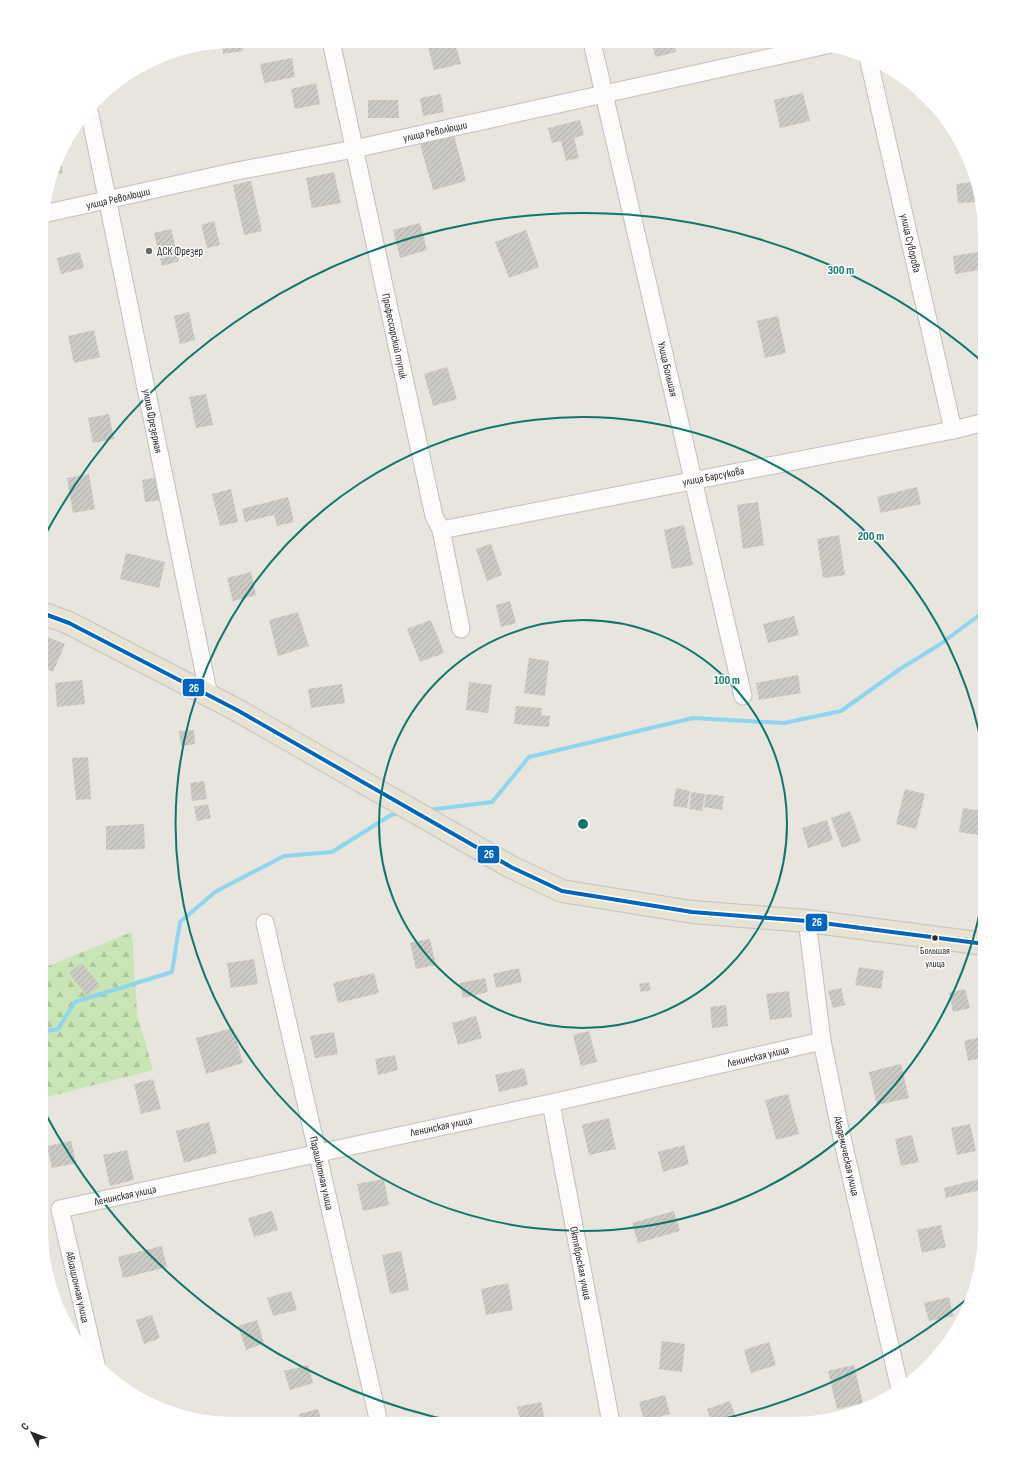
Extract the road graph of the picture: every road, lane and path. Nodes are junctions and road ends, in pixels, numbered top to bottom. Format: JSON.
{"nodes":[{"id":1,"x":332,"y":48,"type":"edge"},
{"id":2,"x":593,"y":48,"type":"edge"},
{"id":3,"x":809,"y":49,"type":"edge"},
{"id":4,"x":870,"y":65,"type":"edge"},
{"id":5,"x":604,"y":94,"type":"junction"},
{"id":6,"x":90,"y":116,"type":"edge"},
{"id":7,"x":354,"y":149,"type":"junction"},
{"id":8,"x":108,"y":200,"type":"junction"},
{"id":9,"x":50,"y":213,"type":"edge"},
{"id":10,"x":978,"y":424,"type":"edge"},
{"id":11,"x":953,"y":430,"type":"junction"},
{"id":12,"x":693,"y":480,"type":"junction"},
{"id":13,"x":441,"y":530,"type":"junction"},
{"id":14,"x":48,"y":615,"type":"edge"},
{"id":15,"x":461,"y":629,"type":"dead end"},
{"id":16,"x":209,"y":696,"type":"junction"},
{"id":17,"x":743,"y":696,"type":"dead end"},
{"id":18,"x":807,"y":921,"type":"junction"},
{"id":19,"x":265,"y":923,"type":"dead end"},
{"id":20,"x":978,"y":943,"type":"edge"},
{"id":21,"x":822,"y":1041,"type":"junction"},
{"id":22,"x":551,"y":1104,"type":"junction"},
{"id":23,"x":317,"y":1152,"type":"junction"},
{"id":24,"x":60,"y":1209,"type":"joint"},
{"id":25,"x":94,"y":1353,"type":"edge"},
{"id":26,"x":899,"y":1383,"type":"edge"},
{"id":27,"x":378,"y":1417,"type":"edge"},
{"id":28,"x":611,"y":1417,"type":"edge"}],
"edges":[{"from":1,"to":7,"type":"street","name":"Профессорский тупик"},
{"from":2,"to":5,"type":"street","name":"Улица Большая"},
{"from":3,"to":5,"type":"street","name":"улица Революции"},
{"from":4,"to":11,"type":"street","name":"улица Суворова"},
{"from":5,"to":7,"type":"street","name":"улица Революции"},
{"from":5,"to":12,"type":"street","name":"Улица Большая"},
{"from":6,"to":8,"type":"street","name":"улица Фрезерная"},
{"from":7,"to":8,"type":"street","name":"улица Революции"},
{"from":7,"to":13,"type":"street","name":"Профессорский тупик"},
{"from":8,"to":9,"type":"street","name":"улица Революции"},
{"from":8,"to":16,"type":"street","name":"улица Фрезерная"},
{"from":10,"to":11,"type":"street","name":"улица Барсукова"},
{"from":11,"to":12,"type":"street","name":"улица Барсукова"},
{"from":12,"to":13,"type":"street","name":"улица Барсукова"},
{"from":12,"to":17,"type":"street","name":"Улица Большая"},
{"from":13,"to":15,"type":"street","name":"Профессорский тупик"},
{"from":14,"to":16,"type":"main road"},
{"from":16,"to":18,"type":"main road"},
{"from":18,"to":20,"type":"main road"},
{"from":18,"to":21,"type":"street","name":"Академическая улица"},
{"from":19,"to":23,"type":"street","name":"Парашютная улица"},
{"from":21,"to":22,"type":"street","name":"Ленинская улица"},
{"from":21,"to":26,"type":"street","name":"Академическая улица"},
{"from":22,"to":23,"type":"street","name":"Ленинская улица"},
{"from":22,"to":28,"type":"street","name":"Октябрьская улица"},
{"from":23,"to":24,"type":"street","name":"Ленинская улица"},
{"from":23,"to":27,"type":"street","name":"Парашютная улица"},
{"from":24,"to":25,"type":"street","name":"Авиационная улица"}]}
